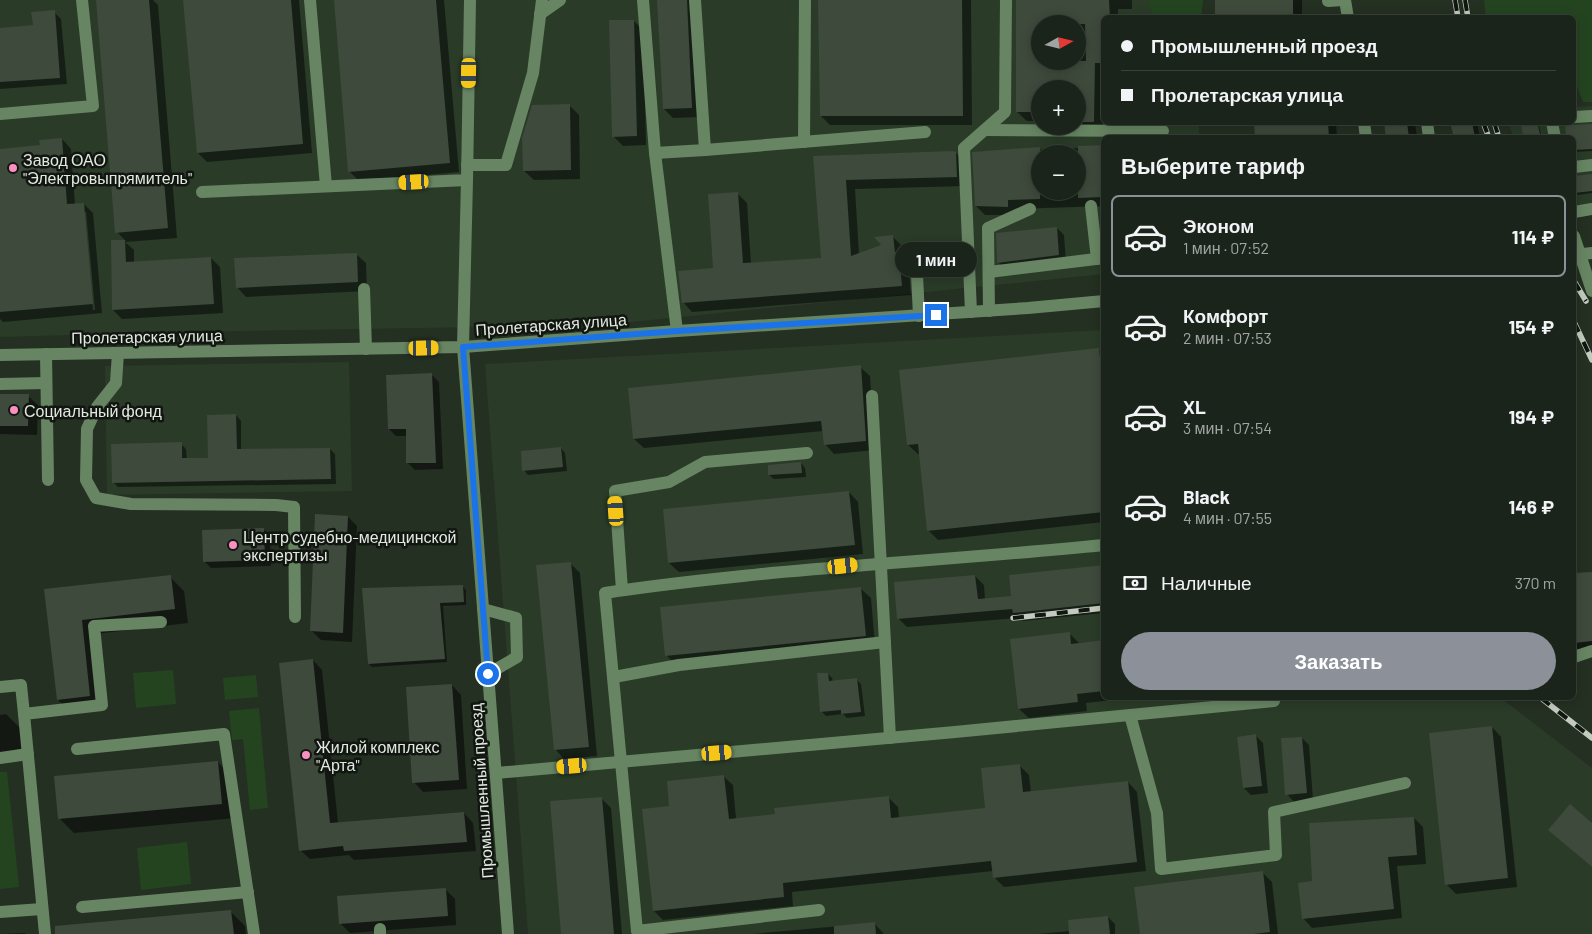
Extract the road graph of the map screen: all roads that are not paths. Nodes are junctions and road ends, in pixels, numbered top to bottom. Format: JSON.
{"nodes":[{"id":1,"x":82,"y":0,"type":"edge"},
{"id":2,"x":310,"y":0,"type":"edge"},
{"id":3,"x":470,"y":0,"type":"edge"},
{"id":4,"x":542,"y":0,"type":"edge"},
{"id":5,"x":560,"y":0,"type":"edge"},
{"id":6,"x":643,"y":0,"type":"edge"},
{"id":7,"x":695,"y":0,"type":"edge"},
{"id":8,"x":805,"y":0,"type":"edge"},
{"id":9,"x":1006,"y":0,"type":"edge"},
{"id":10,"x":1344,"y":0,"type":"edge"},
{"id":11,"x":1328,"y":1,"type":"edge"},
{"id":12,"x":540,"y":14,"type":"junction"},
{"id":13,"x":1347,"y":15,"type":"edge"},
{"id":14,"x":0,"y":114,"type":"edge"},
{"id":15,"x":1592,"y":116,"type":"edge"},
{"id":16,"x":1576,"y":117,"type":"edge"},
{"id":17,"x":984,"y":130,"type":"junction"},
{"id":18,"x":1163,"y":131,"type":"dead end"},
{"id":19,"x":925,"y":132,"type":"dead end"},
{"id":20,"x":804,"y":142,"type":"junction"},
{"id":21,"x":705,"y":150,"type":"junction"},
{"id":22,"x":655,"y":152,"type":"junction"},
{"id":23,"x":467,"y":165,"type":"junction"},
{"id":24,"x":1592,"y":165,"type":"edge"},
{"id":25,"x":1576,"y":167,"type":"edge"},
{"id":26,"x":467,"y":180,"type":"junction"},
{"id":27,"x":326,"y":186,"type":"junction"},
{"id":28,"x":202,"y":192,"type":"dead end"},
{"id":29,"x":1091,"y":206,"type":"dead end"},
{"id":30,"x":1030,"y":209,"type":"dead end"},
{"id":31,"x":1592,"y":209,"type":"edge"},
{"id":32,"x":1576,"y":212,"type":"edge"},
{"id":33,"x":1576,"y":242,"type":"edge"},
{"id":34,"x":1592,"y":253,"type":"edge"},
{"id":35,"x":916,"y":254,"type":"dead end"},
{"id":36,"x":1576,"y":255,"type":"edge"},
{"id":37,"x":1100,"y":259,"type":"edge"},
{"id":38,"x":989,"y":272,"type":"junction"},
{"id":39,"x":364,"y":289,"type":"dead end"},
{"id":40,"x":1592,"y":291,"type":"edge"},
{"id":41,"x":1101,"y":301,"type":"edge"},
{"id":42,"x":989,"y":311,"type":"junction"},
{"id":43,"x":971,"y":312,"type":"junction"},
{"id":44,"x":918,"y":316,"type":"junction"},
{"id":45,"x":677,"y":331,"type":"junction"},
{"id":46,"x":463,"y":347,"type":"junction"},
{"id":47,"x":366,"y":349,"type":"junction"},
{"id":48,"x":118,"y":353,"type":"junction"},
{"id":49,"x":46,"y":354,"type":"junction"},
{"id":50,"x":0,"y":355,"type":"edge"},
{"id":51,"x":0,"y":384,"type":"edge"},
{"id":52,"x":46,"y":384,"type":"junction"},
{"id":53,"x":872,"y":396,"type":"dead end"},
{"id":54,"x":807,"y":453,"type":"dead end"},
{"id":55,"x":48,"y":480,"type":"dead end"},
{"id":56,"x":1101,"y":545,"type":"edge"},
{"id":57,"x":881,"y":563,"type":"junction"},
{"id":58,"x":622,"y":590,"type":"junction"},
{"id":59,"x":483,"y":609,"type":"junction"},
{"id":60,"x":295,"y":617,"type":"dead end"},
{"id":61,"x":161,"y":622,"type":"dead end"},
{"id":62,"x":885,"y":642,"type":"junction"},
{"id":63,"x":1592,"y":651,"type":"edge"},
{"id":64,"x":1576,"y":656,"type":"edge"},
{"id":65,"x":488,"y":674,"type":"junction"},
{"id":66,"x":614,"y":677,"type":"junction"},
{"id":67,"x":0,"y":687,"type":"edge"},
{"id":68,"x":1274,"y":701,"type":"dead end"},
{"id":69,"x":24,"y":714,"type":"junction"},
{"id":70,"x":1130,"y":715,"type":"junction"},
{"id":71,"x":890,"y":738,"type":"junction"},
{"id":72,"x":77,"y":750,"type":"dead end"},
{"id":73,"x":28,"y":754,"type":"junction"},
{"id":74,"x":0,"y":758,"type":"edge"},
{"id":75,"x":620,"y":762,"type":"junction"},
{"id":76,"x":496,"y":773,"type":"junction"},
{"id":77,"x":1405,"y":783,"type":"dead end"},
{"id":78,"x":248,"y":892,"type":"junction"},
{"id":79,"x":82,"y":907,"type":"dead end"},
{"id":80,"x":42,"y":909,"type":"junction"},
{"id":81,"x":819,"y":910,"type":"dead end"},
{"id":82,"x":0,"y":912,"type":"edge"},
{"id":83,"x":44,"y":934,"type":"edge"},
{"id":84,"x":254,"y":934,"type":"edge"},
{"id":85,"x":508,"y":934,"type":"edge"}],
"edges":[{"from":1,"to":14,"type":"street"},
{"from":2,"to":27,"type":"street"},
{"from":3,"to":23,"type":"street","name":"Промышленный проезд"},
{"from":4,"to":12,"type":"street"},
{"from":5,"to":12,"type":"street"},
{"from":6,"to":22,"type":"street"},
{"from":7,"to":21,"type":"street"},
{"from":8,"to":20,"type":"street"},
{"from":9,"to":17,"type":"street"},
{"from":10,"to":11,"type":"street"},
{"from":10,"to":13,"type":"street"},
{"from":12,"to":23,"type":"street"},
{"from":15,"to":16,"type":"street"},
{"from":17,"to":18,"type":"street"},
{"from":17,"to":43,"type":"street"},
{"from":19,"to":20,"type":"street"},
{"from":20,"to":21,"type":"street"},
{"from":21,"to":22,"type":"street"},
{"from":22,"to":45,"type":"street"},
{"from":23,"to":26,"type":"street","name":"Промышленный проезд"},
{"from":24,"to":25,"type":"street"},
{"from":26,"to":27,"type":"street"},
{"from":26,"to":46,"type":"street","name":"Промышленный проезд"},
{"from":27,"to":28,"type":"street"},
{"from":29,"to":37,"type":"street"},
{"from":30,"to":38,"type":"street"},
{"from":31,"to":32,"type":"street"},
{"from":33,"to":40,"type":"street"},
{"from":34,"to":36,"type":"street","bridge":true},
{"from":35,"to":44,"type":"street"},
{"from":37,"to":38,"type":"street"},
{"from":38,"to":42,"type":"street"},
{"from":39,"to":47,"type":"street"},
{"from":41,"to":42,"type":"street","name":"Пролетарская улица"},
{"from":42,"to":43,"type":"street","name":"Пролетарская улица"},
{"from":43,"to":44,"type":"street","name":"Пролетарская улица"},
{"from":44,"to":45,"type":"street","name":"Пролетарская улица"},
{"from":45,"to":46,"type":"street","name":"Пролетарская улица"},
{"from":46,"to":47,"type":"street","name":"Пролетарская улица"},
{"from":46,"to":59,"type":"street","name":"Промышленный проезд"},
{"from":47,"to":48,"type":"street","name":"Пролетарская улица"},
{"from":48,"to":49,"type":"street","name":"Пролетарская улица"},
{"from":48,"to":60,"type":"street"},
{"from":49,"to":50,"type":"street","name":"Пролетарская улица"},
{"from":49,"to":52,"type":"street"},
{"from":51,"to":52,"type":"street"},
{"from":52,"to":55,"type":"street"},
{"from":53,"to":57,"type":"street"},
{"from":54,"to":58,"type":"street"},
{"from":56,"to":57,"type":"street"},
{"from":57,"to":58,"type":"street"},
{"from":57,"to":62,"type":"street"},
{"from":58,"to":66,"type":"street"},
{"from":59,"to":65,"type":"street","name":"Промышленный проезд"},
{"from":59,"to":65,"type":"street"},
{"from":61,"to":69,"type":"street"},
{"from":62,"to":66,"type":"street"},
{"from":62,"to":71,"type":"street"},
{"from":63,"to":64,"type":"street"},
{"from":65,"to":76,"type":"street","name":"Промышленный проезд"},
{"from":66,"to":75,"type":"street"},
{"from":67,"to":69,"type":"street"},
{"from":68,"to":70,"type":"street"},
{"from":69,"to":73,"type":"street"},
{"from":70,"to":71,"type":"street"},
{"from":70,"to":77,"type":"street"},
{"from":71,"to":75,"type":"street"},
{"from":72,"to":78,"type":"street"},
{"from":73,"to":74,"type":"street"},
{"from":73,"to":80,"type":"street"},
{"from":75,"to":76,"type":"street"},
{"from":75,"to":81,"type":"street"},
{"from":76,"to":85,"type":"street","name":"Промышленный проезд"},
{"from":78,"to":79,"type":"street"},
{"from":78,"to":84,"type":"street"},
{"from":80,"to":82,"type":"street"},
{"from":80,"to":83,"type":"street"}]}
